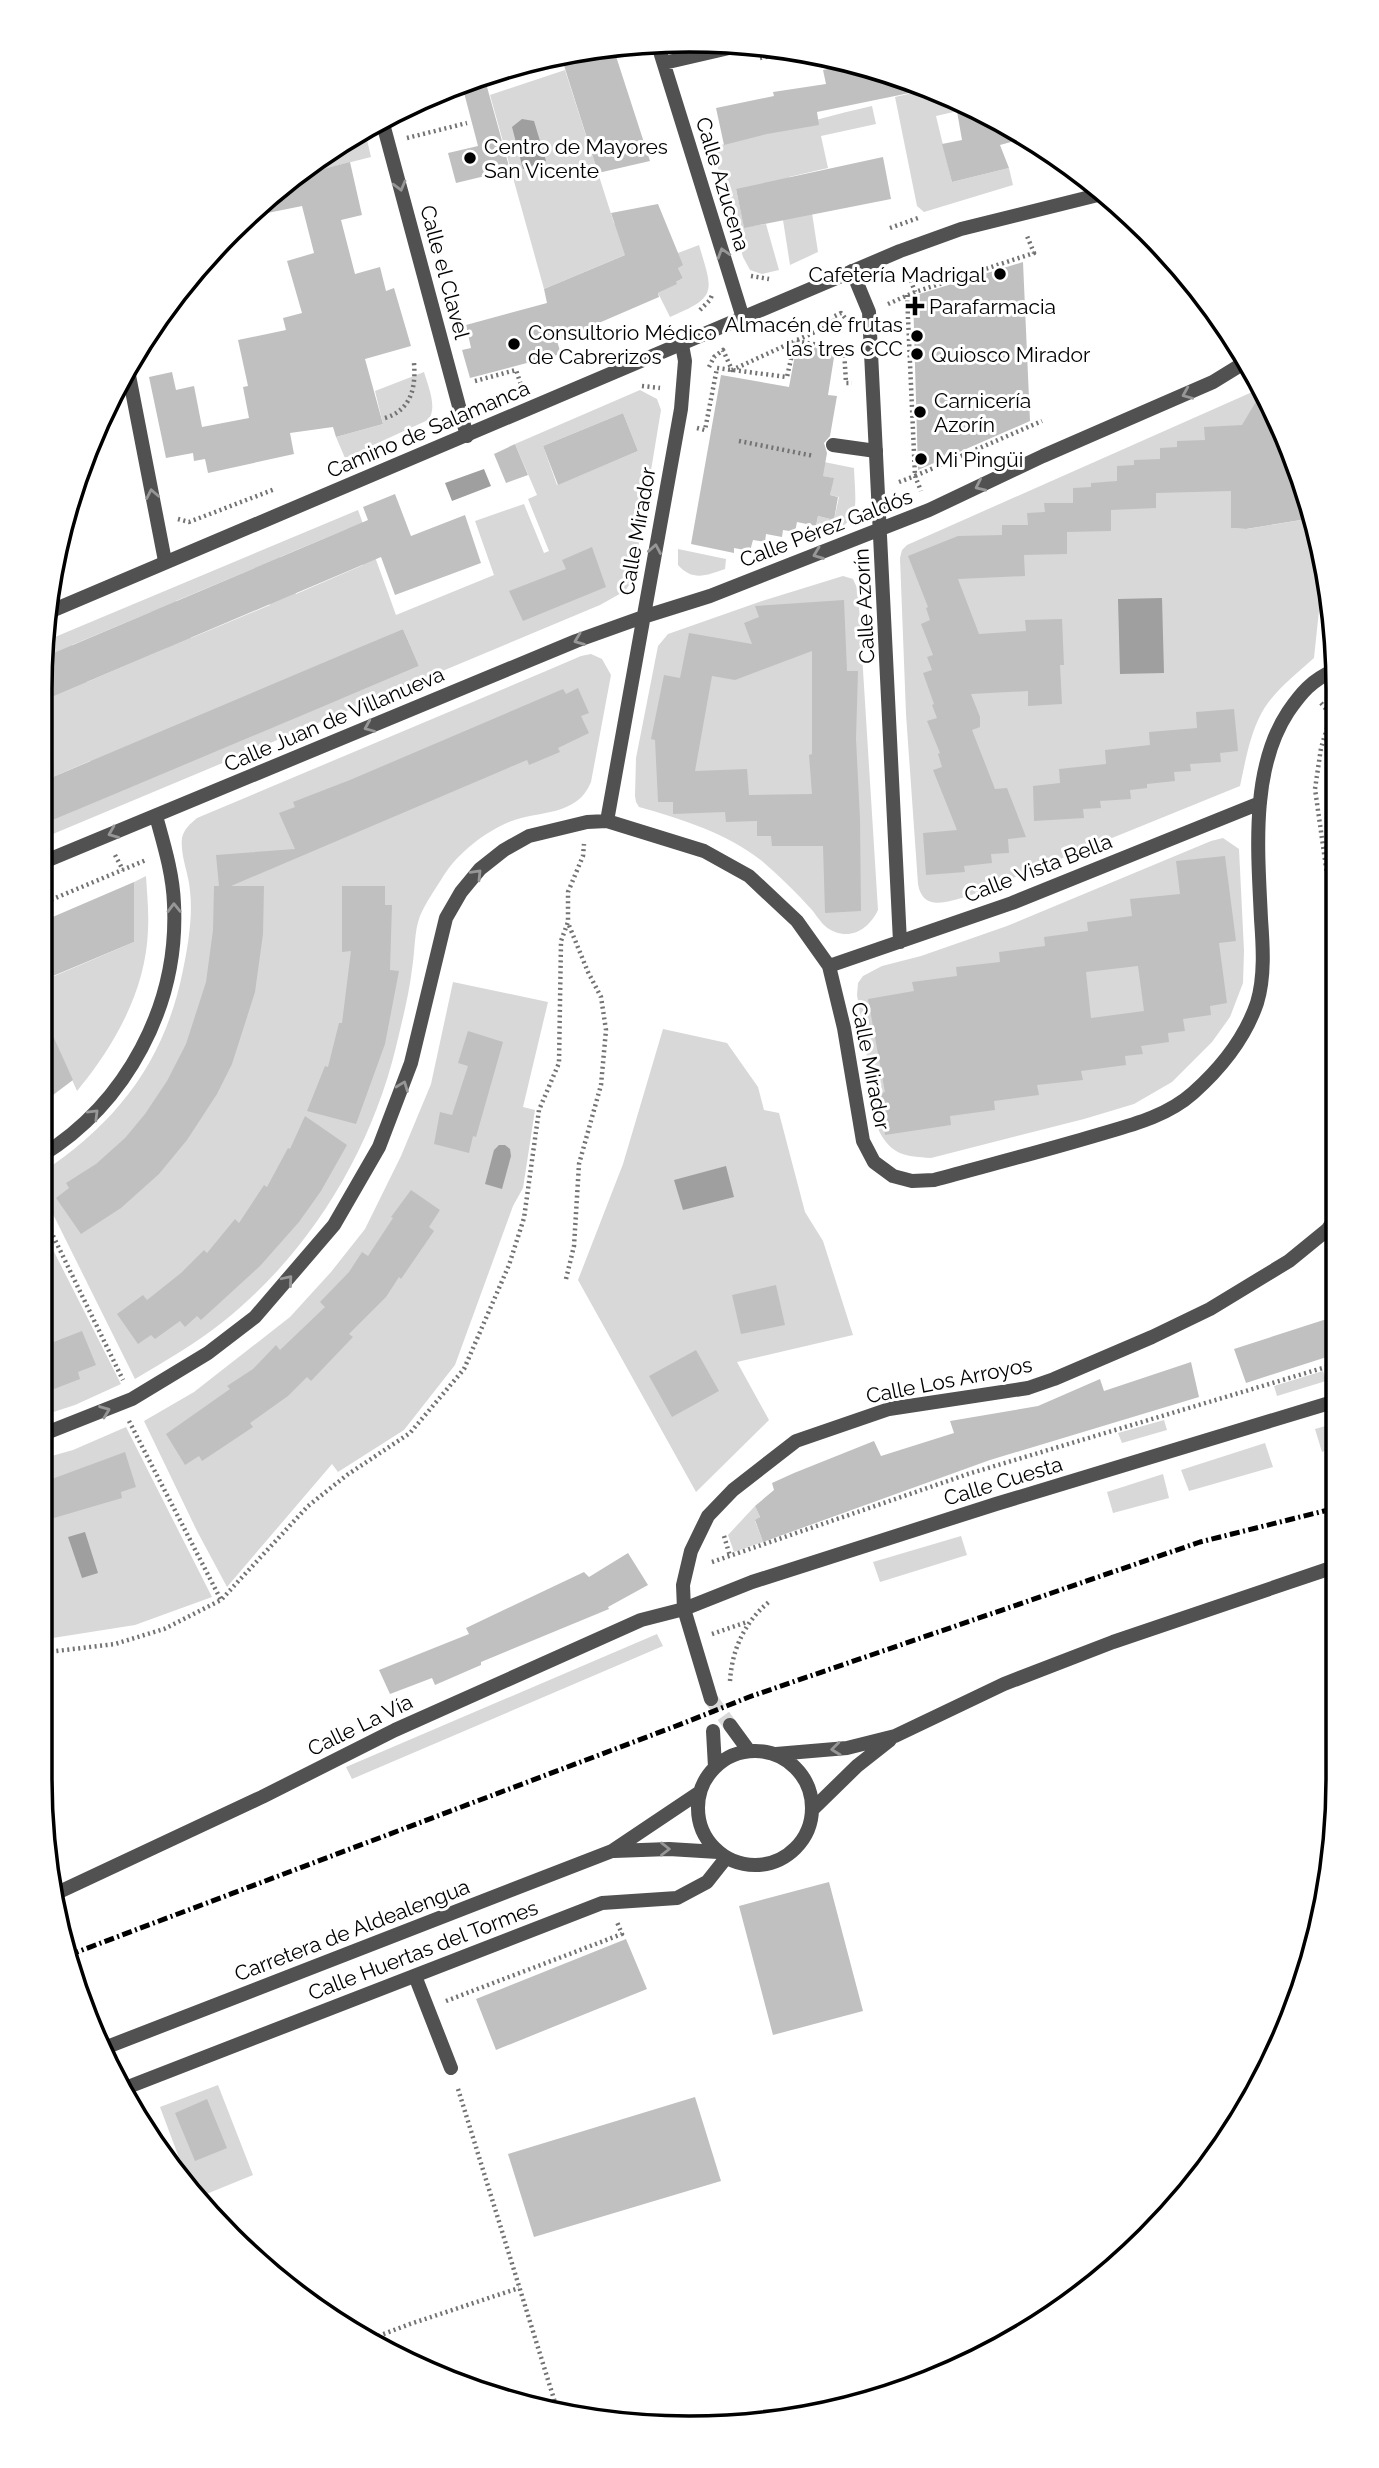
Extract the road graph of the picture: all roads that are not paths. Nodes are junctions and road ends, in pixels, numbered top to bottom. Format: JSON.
{"nodes":[{"id":1,"x":661,"y":53,"type":"edge"},
{"id":2,"x":708,"y":53,"type":"edge"},
{"id":3,"x":664,"y":63,"type":"junction"},
{"id":4,"x":385,"y":131,"type":"edge"},
{"id":5,"x":1092,"y":196,"type":"edge"},
{"id":6,"x":852,"y":271,"type":"junction"},
{"id":7,"x":743,"y":318,"type":"junction"},
{"id":8,"x":682,"y":345,"type":"junction"},
{"id":9,"x":1238,"y":367,"type":"edge"},
{"id":10,"x":131,"y":384,"type":"edge"},
{"id":11,"x":467,"y":436,"type":"junction"},
{"id":12,"x":833,"y":445,"type":"dead end"},
{"id":13,"x":876,"y":451,"type":"junction"},
{"id":14,"x":881,"y":530,"type":"junction"},
{"id":15,"x":165,"y":561,"type":"junction"},
{"id":16,"x":58,"y":608,"type":"edge"},
{"id":17,"x":643,"y":617,"type":"junction"},
{"id":18,"x":1326,"y":674,"type":"edge"},
{"id":19,"x":1260,"y":803,"type":"junction"},
{"id":20,"x":156,"y":816,"type":"junction"},
{"id":21,"x":607,"y":821,"type":"junction"},
{"id":22,"x":52,"y":859,"type":"edge"},
{"id":23,"x":901,"y":942,"type":"junction"},
{"id":24,"x":830,"y":966,"type":"junction"},
{"id":25,"x":52,"y":1149,"type":"edge"},
{"id":26,"x":1326,"y":1230,"type":"edge"},
{"id":27,"x":1326,"y":1404,"type":"edge"},
{"id":28,"x":52,"y":1431,"type":"edge"},
{"id":29,"x":1326,"y":1569,"type":"edge"},
{"id":30,"x":684,"y":1609,"type":"junction"},
{"id":31,"x":711,"y":1699,"type":"tunnel mouth"},
{"id":32,"x":730,"y":1725,"type":"tunnel mouth"},
{"id":33,"x":713,"y":1731,"type":"tunnel mouth"},
{"id":34,"x":895,"y":1736,"type":"junction"},
{"id":35,"x":749,"y":1751,"type":"junction"},
{"id":36,"x":776,"y":1754,"type":"junction"},
{"id":37,"x":715,"y":1767,"type":"junction"},
{"id":38,"x":700,"y":1792,"type":"junction"},
{"id":39,"x":813,"y":1809,"type":"junction"},
{"id":40,"x":612,"y":1851,"type":"junction"},
{"id":41,"x":722,"y":1855,"type":"junction"},
{"id":42,"x":63,"y":1890,"type":"edge"},
{"id":43,"x":415,"y":1976,"type":"junction"},
{"id":44,"x":111,"y":2045,"type":"edge"},
{"id":45,"x":451,"y":2068,"type":"road end"},
{"id":46,"x":132,"y":2086,"type":"edge"}],
"edges":[{"from":1,"to":3,"type":"street","name":"Calle Azucena"},
{"from":2,"to":3,"type":"street"},
{"from":7,"to":3,"type":"street","name":"Calle Azucena","one_way":true},
{"from":4,"to":11,"type":"street","name":"Calle el Clavel","one_way":true},
{"from":5,"to":6,"type":"street","name":"Camino de Salamanca"},
{"from":6,"to":7,"type":"street","name":"Camino de Salamanca"},
{"from":6,"to":13,"type":"street","name":"Calle Azorín"},
{"from":7,"to":8,"type":"street","name":"Camino de Salamanca"},
{"from":8,"to":11,"type":"street","name":"Camino de Salamanca"},
{"from":17,"to":8,"type":"street","name":"Calle Mirador","one_way":true},
{"from":9,"to":14,"type":"street","name":"Calle Pérez Galdós","one_way":true},
{"from":15,"to":10,"type":"street","one_way":true},
{"from":11,"to":15,"type":"street","name":"Camino de Salamanca"},
{"from":12,"to":13,"type":"street"},
{"from":13,"to":14,"type":"street","name":"Calle Azorín"},
{"from":14,"to":17,"type":"street","name":"Calle Pérez Galdós","one_way":true},
{"from":14,"to":23,"type":"street","name":"Calle Azorín"},
{"from":15,"to":16,"type":"street","name":"Camino de Salamanca"},
{"from":17,"to":20,"type":"street","name":"Calle Juan de Villanueva","one_way":true},
{"from":17,"to":21,"type":"street","name":"Calle Mirador"},
{"from":18,"to":19,"type":"street","name":"Calle Mirador"},
{"from":19,"to":23,"type":"street","name":"Calle Vista Bella"},
{"from":19,"to":24,"type":"street","name":"Calle Mirador"},
{"from":20,"to":22,"type":"street","name":"Calle Juan de Villanueva","one_way":true},
{"from":25,"to":20,"type":"street","one_way":true},
{"from":21,"to":24,"type":"street","name":"Calle Mirador"},
{"from":28,"to":21,"type":"street","one_way":true},
{"from":23,"to":24,"type":"street","name":"Calle Vista Bella"},
{"from":26,"to":30,"type":"street","name":"Calle Los Arroyos"},
{"from":27,"to":30,"type":"street","name":"Calle Cuesta"},
{"from":29,"to":34,"type":"street"},
{"from":30,"to":31,"type":"street","name":"Calle Los Arroyos"},
{"from":30,"to":42,"type":"street","name":"Calle La Vía"},
{"from":32,"to":35,"type":"street"},
{"from":33,"to":37,"type":"street"},
{"from":34,"to":36,"type":"street","one_way":true},
{"from":34,"to":39,"type":"street"},
{"from":35,"to":36,"type":"street"},
{"from":35,"to":37,"type":"street"},
{"from":36,"to":39,"type":"street"},
{"from":37,"to":38,"type":"street"},
{"from":38,"to":40,"type":"street"},
{"from":38,"to":41,"type":"street"},
{"from":39,"to":41,"type":"street"},
{"from":40,"to":41,"type":"street","one_way":true},
{"from":40,"to":44,"type":"street","name":"Carretera de Aldealengua"},
{"from":41,"to":43,"type":"street","name":"Calle Huertas del Tormes"},
{"from":43,"to":45,"type":"street"},
{"from":43,"to":46,"type":"street","name":"Calle Huertas del Tormes"}]}
